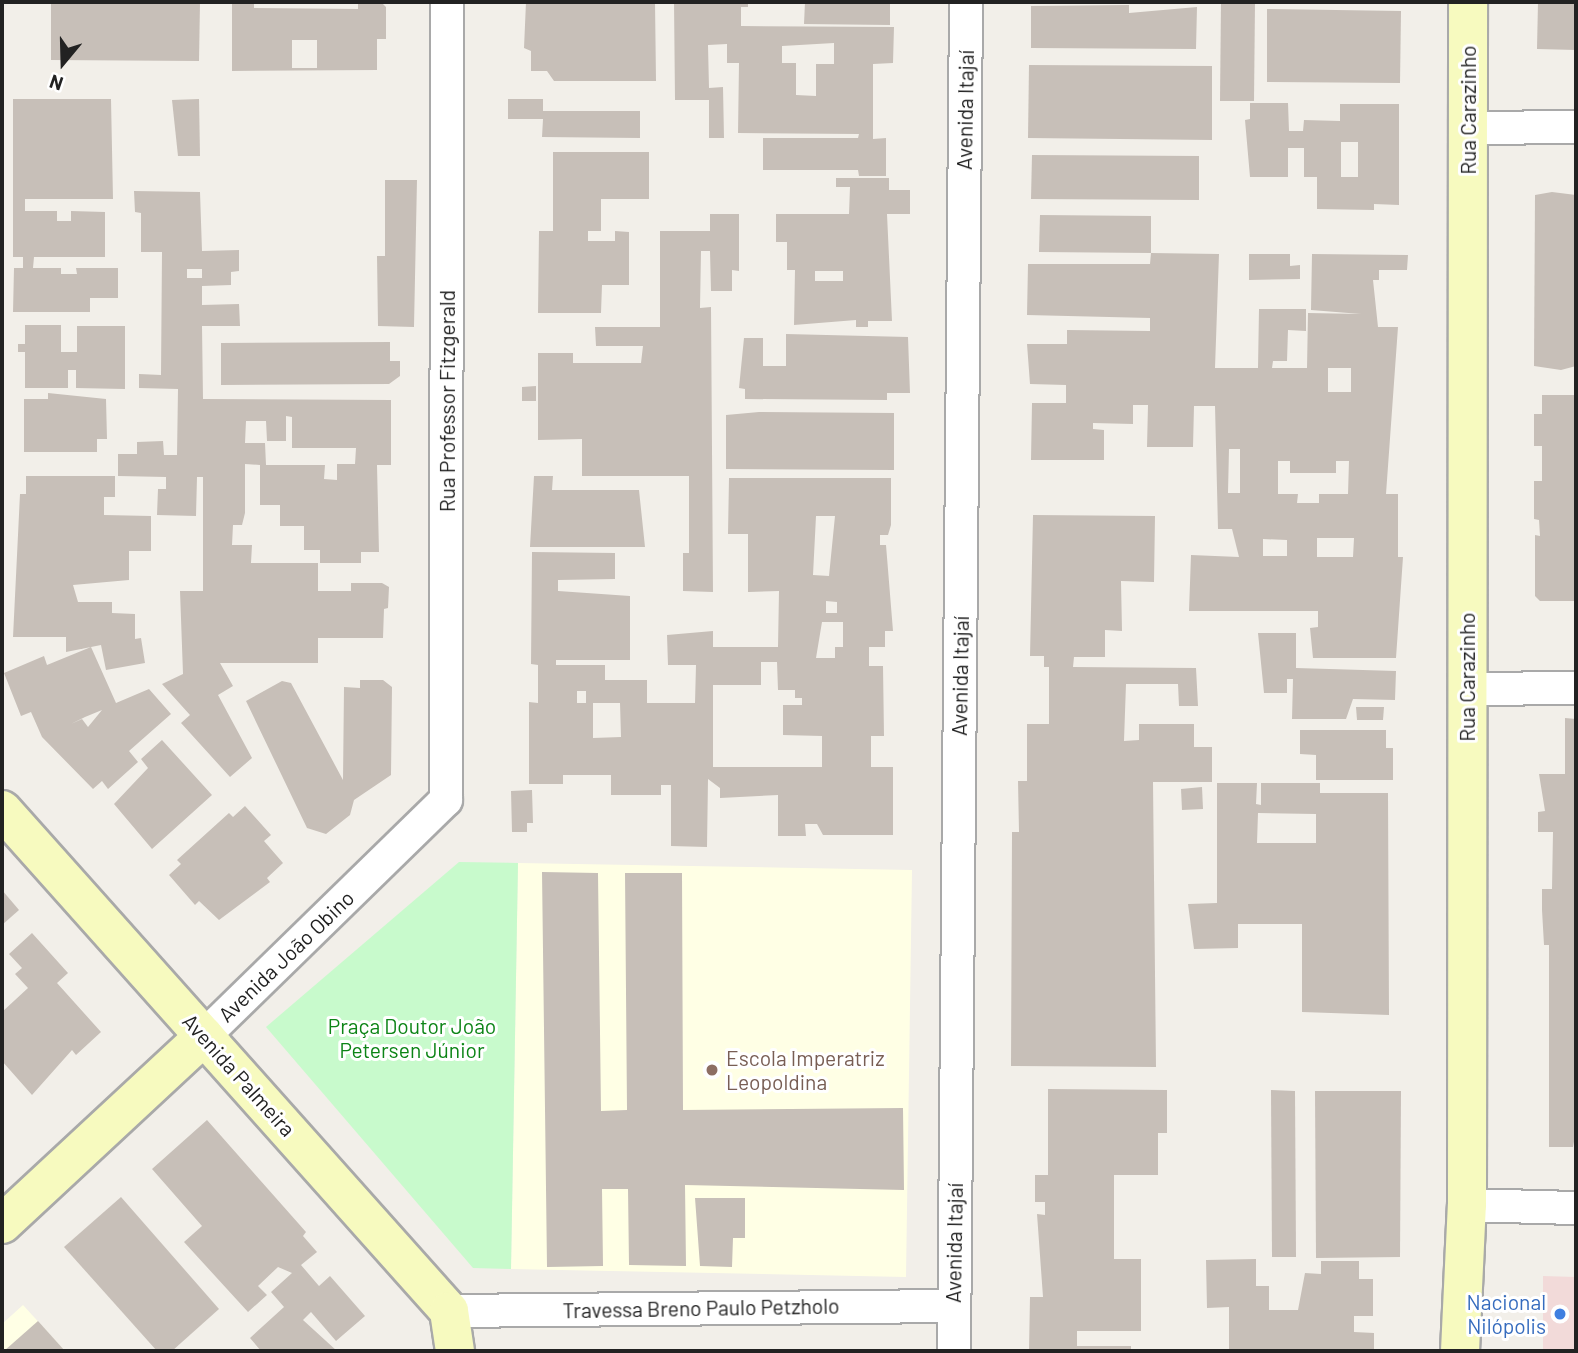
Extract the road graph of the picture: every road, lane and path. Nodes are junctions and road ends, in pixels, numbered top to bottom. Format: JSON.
{"nodes":[{"id":1,"x":447,"y":2,"type":"edge"},
{"id":2,"x":966,"y":2,"type":"edge"},
{"id":3,"x":1468,"y":2,"type":"edge"},
{"id":4,"x":1468,"y":128,"type":"junction"},
{"id":5,"x":1576,"y":128,"type":"edge"},
{"id":6,"x":1576,"y":688,"type":"edge"},
{"id":7,"x":1467,"y":689,"type":"junction"},
{"id":8,"x":446,"y":800,"type":"joint"},
{"id":9,"x":2,"y":810,"type":"edge"},
{"id":10,"x":204,"y":1036,"type":"junction"},
{"id":11,"x":1467,"y":1205,"type":"junction"},
{"id":12,"x":1576,"y":1208,"type":"edge"},
{"id":13,"x":2,"y":1224,"type":"edge"},
{"id":14,"x":954,"y":1306,"type":"junction"},
{"id":15,"x":449,"y":1311,"type":"junction"},
{"id":16,"x":456,"y":1351,"type":"edge"},
{"id":17,"x":954,"y":1351,"type":"edge"},
{"id":18,"x":1460,"y":1351,"type":"edge"}],
"edges":[{"from":1,"to":8,"type":"street","name":"Rua Professor Fitzgerald"},
{"from":2,"to":14,"type":"street","name":"Avenida Itajaí"},
{"from":3,"to":4,"type":"street","name":"Rua Carazinho"},
{"from":4,"to":5,"type":"street"},
{"from":4,"to":7,"type":"street","name":"Rua Carazinho"},
{"from":6,"to":7,"type":"street"},
{"from":7,"to":11,"type":"street","name":"Rua Carazinho"},
{"from":8,"to":10,"type":"street","name":"Avenida João Obino"},
{"from":9,"to":10,"type":"street","name":"Avenida Palmeira"},
{"from":10,"to":13,"type":"street","name":"Avenida João Obino"},
{"from":10,"to":15,"type":"street","name":"Avenida Palmeira"},
{"from":11,"to":12,"type":"street"},
{"from":11,"to":18,"type":"street","name":"Rua Carazinho"},
{"from":14,"to":15,"type":"street","name":"Travessa Breno Paulo Petzholo"},
{"from":14,"to":17,"type":"street","name":"Avenida Itajaí"},
{"from":15,"to":16,"type":"street"}]}
